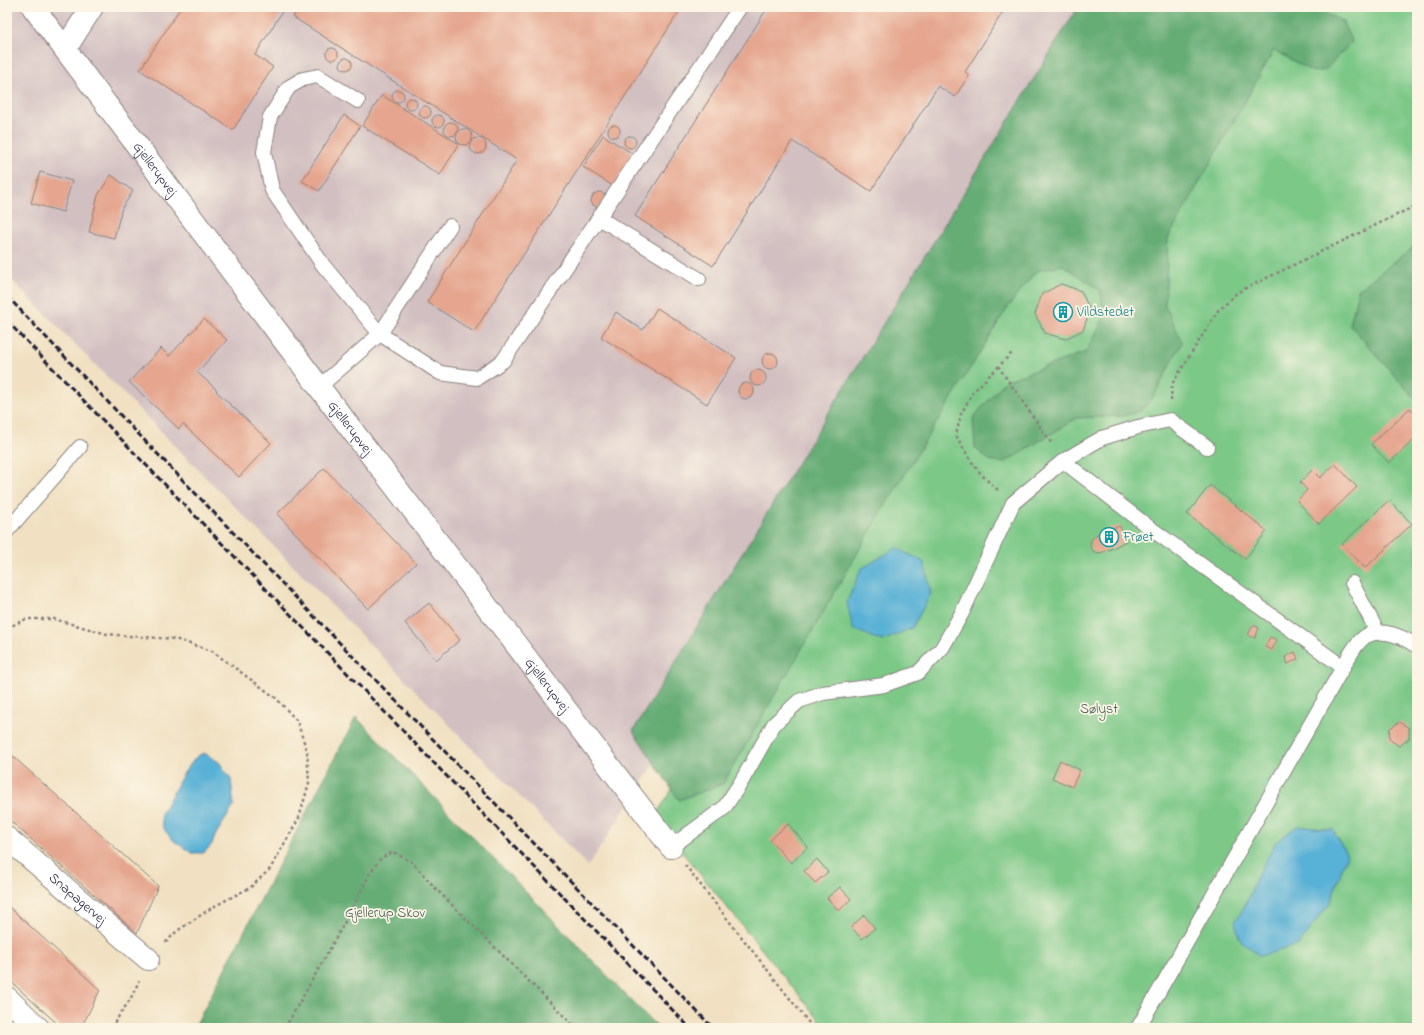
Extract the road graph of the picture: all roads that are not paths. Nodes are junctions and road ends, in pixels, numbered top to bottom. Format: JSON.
{"nodes":[{"id":1,"x":32,"y":7,"type":"edge"},
{"id":2,"x":92,"y":7,"type":"edge"},
{"id":3,"x":740,"y":7,"type":"edge"},
{"id":4,"x":64,"y":49,"type":"junction"},
{"id":5,"x":358,"y":100,"type":"dead end"},
{"id":6,"x":599,"y":218,"type":"junction"},
{"id":7,"x":450,"y":226,"type":"dead end"},
{"id":8,"x":699,"y":280,"type":"dead end"},
{"id":9,"x":380,"y":334,"type":"junction"},
{"id":10,"x":319,"y":387,"type":"junction"},
{"id":11,"x":80,"y":447,"type":"dead end"},
{"id":12,"x":1207,"y":447,"type":"dead end"},
{"id":13,"x":1063,"y":461,"type":"junction"},
{"id":14,"x":7,"y":531,"type":"edge"},
{"id":15,"x":1352,"y":584,"type":"dead end"},
{"id":16,"x":1378,"y":633,"type":"junction"},
{"id":17,"x":1417,"y":646,"type":"edge"},
{"id":18,"x":1343,"y":667,"type":"junction"},
{"id":19,"x":7,"y":838,"type":"edge"},
{"id":20,"x":671,"y":847,"type":"joint"},
{"id":21,"x":148,"y":959,"type":"road end"},
{"id":22,"x":7,"y":998,"type":"edge"},
{"id":23,"x":38,"y":1028,"type":"edge"},
{"id":24,"x":1138,"y":1028,"type":"edge"}],
"edges":[{"from":1,"to":4,"type":"street","name":"Gjellerupvej"},
{"from":2,"to":4,"type":"street"},
{"from":3,"to":6,"type":"lane"},
{"from":4,"to":10,"type":"street","name":"Gjellerupvej"},
{"from":5,"to":9,"type":"lane"},
{"from":6,"to":8,"type":"lane"},
{"from":6,"to":9,"type":"lane"},
{"from":7,"to":9,"type":"lane"},
{"from":9,"to":10,"type":"lane"},
{"from":10,"to":20,"type":"street","name":"Gjellerupvej"},
{"from":11,"to":14,"type":"lane"},
{"from":12,"to":13,"type":"lane"},
{"from":13,"to":18,"type":"lane"},
{"from":13,"to":20,"type":"lane"},
{"from":15,"to":16,"type":"lane"},
{"from":16,"to":17,"type":"lane"},
{"from":16,"to":18,"type":"lane"},
{"from":18,"to":24,"type":"lane"},
{"from":19,"to":21,"type":"street","name":"Snapagervej"},
{"from":22,"to":23,"type":"street"}]}
